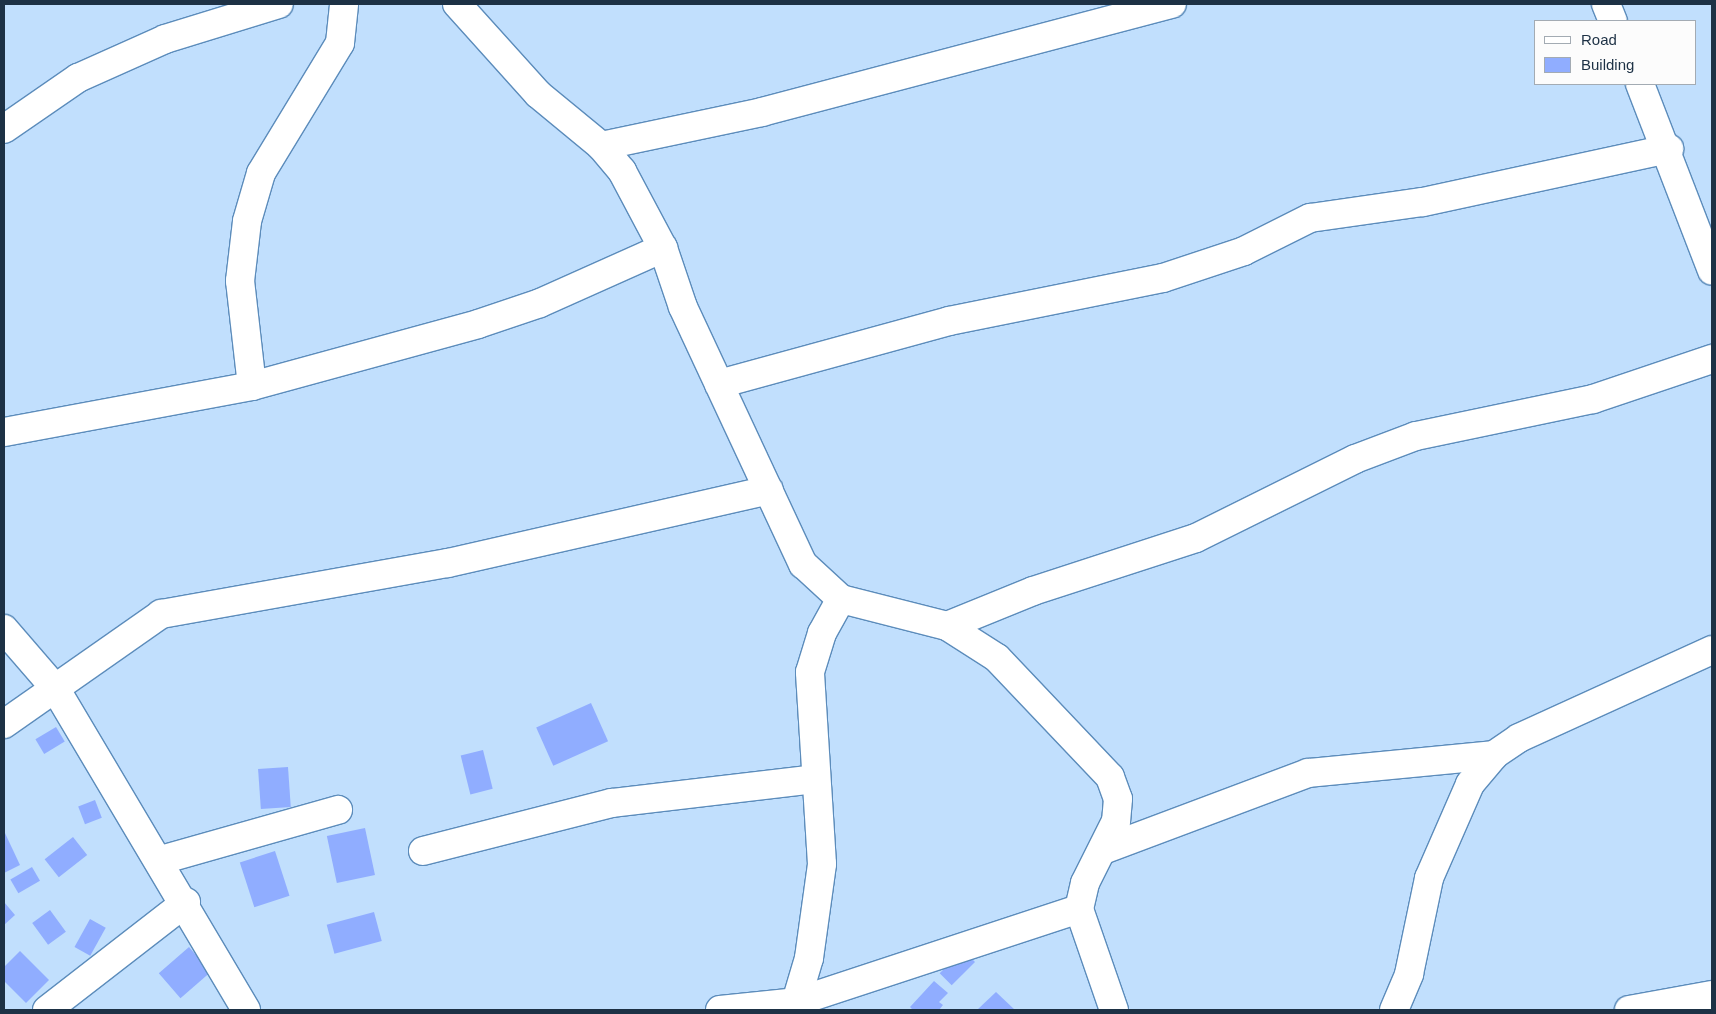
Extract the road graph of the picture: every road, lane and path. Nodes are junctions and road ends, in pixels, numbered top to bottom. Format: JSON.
{"nodes":[{"id":1,"x":279,"y":4,"type":"edge"},
{"id":2,"x":344,"y":4,"type":"edge"},
{"id":3,"x":457,"y":4,"type":"edge"},
{"id":4,"x":1172,"y":4,"type":"edge"},
{"id":5,"x":1606,"y":4,"type":"edge"},
{"id":6,"x":1614,"y":20,"type":"edge"},
{"id":7,"x":1640,"y":85,"type":"edge"},
{"id":8,"x":4,"y":129,"type":"edge"},
{"id":9,"x":601,"y":146,"type":"junction"},
{"id":10,"x":1669,"y":149,"type":"junction"},
{"id":11,"x":663,"y":248,"type":"junction"},
{"id":12,"x":1712,"y":271,"type":"edge"},
{"id":13,"x":1712,"y":359,"type":"edge"},
{"id":14,"x":719,"y":384,"type":"junction"},
{"id":15,"x":252,"y":386,"type":"junction"},
{"id":16,"x":4,"y":432,"type":"edge"},
{"id":17,"x":769,"y":490,"type":"junction"},
{"id":18,"x":841,"y":599,"type":"junction"},
{"id":19,"x":947,"y":626,"type":"junction"},
{"id":20,"x":4,"y":630,"type":"edge"},
{"id":21,"x":1712,"y":650,"type":"edge"},
{"id":22,"x":55,"y":688,"type":"junction"},
{"id":23,"x":4,"y":724,"type":"edge"},
{"id":24,"x":1494,"y":755,"type":"junction"},
{"id":25,"x":816,"y":779,"type":"junction"},
{"id":26,"x":338,"y":810,"type":"dead end"},
{"id":27,"x":1104,"y":850,"type":"junction"},
{"id":28,"x":424,"y":851,"type":"dead end"},
{"id":29,"x":161,"y":860,"type":"junction"},
{"id":30,"x":186,"y":902,"type":"junction"},
{"id":31,"x":1079,"y":909,"type":"junction"},
{"id":32,"x":1712,"y":995,"type":"edge"},
{"id":33,"x":797,"y":1006,"type":"edge"},
{"id":34,"x":47,"y":1010,"type":"edge"},
{"id":35,"x":246,"y":1010,"type":"edge"},
{"id":36,"x":720,"y":1010,"type":"edge"},
{"id":37,"x":1114,"y":1010,"type":"edge"},
{"id":38,"x":1394,"y":1010,"type":"edge"},
{"id":39,"x":1629,"y":1010,"type":"edge"}],
"edges":[{"from":1,"to":8,"type":"street"},
{"from":2,"to":15,"type":"street"},
{"from":3,"to":9,"type":"street"},
{"from":4,"to":9,"type":"street"},
{"from":5,"to":6,"type":"street"},
{"from":7,"to":10,"type":"street"},
{"from":9,"to":11,"type":"street"},
{"from":10,"to":12,"type":"street"},
{"from":10,"to":14,"type":"street"},
{"from":11,"to":14,"type":"street"},
{"from":11,"to":15,"type":"street"},
{"from":13,"to":19,"type":"street"},
{"from":14,"to":17,"type":"street"},
{"from":15,"to":16,"type":"street"},
{"from":17,"to":18,"type":"street"},
{"from":17,"to":22,"type":"street"},
{"from":18,"to":19,"type":"street"},
{"from":18,"to":25,"type":"street"},
{"from":19,"to":27,"type":"street"},
{"from":20,"to":22,"type":"street"},
{"from":21,"to":24,"type":"street"},
{"from":22,"to":23,"type":"street"},
{"from":22,"to":29,"type":"street"},
{"from":24,"to":27,"type":"street"},
{"from":24,"to":38,"type":"street"},
{"from":25,"to":28,"type":"street"},
{"from":25,"to":33,"type":"street"},
{"from":26,"to":29,"type":"street"},
{"from":27,"to":31,"type":"street"},
{"from":29,"to":30,"type":"street"},
{"from":30,"to":34,"type":"street"},
{"from":30,"to":35,"type":"street"},
{"from":31,"to":33,"type":"street"},
{"from":31,"to":37,"type":"street"},
{"from":32,"to":39,"type":"street"},
{"from":33,"to":36,"type":"street"}]}
